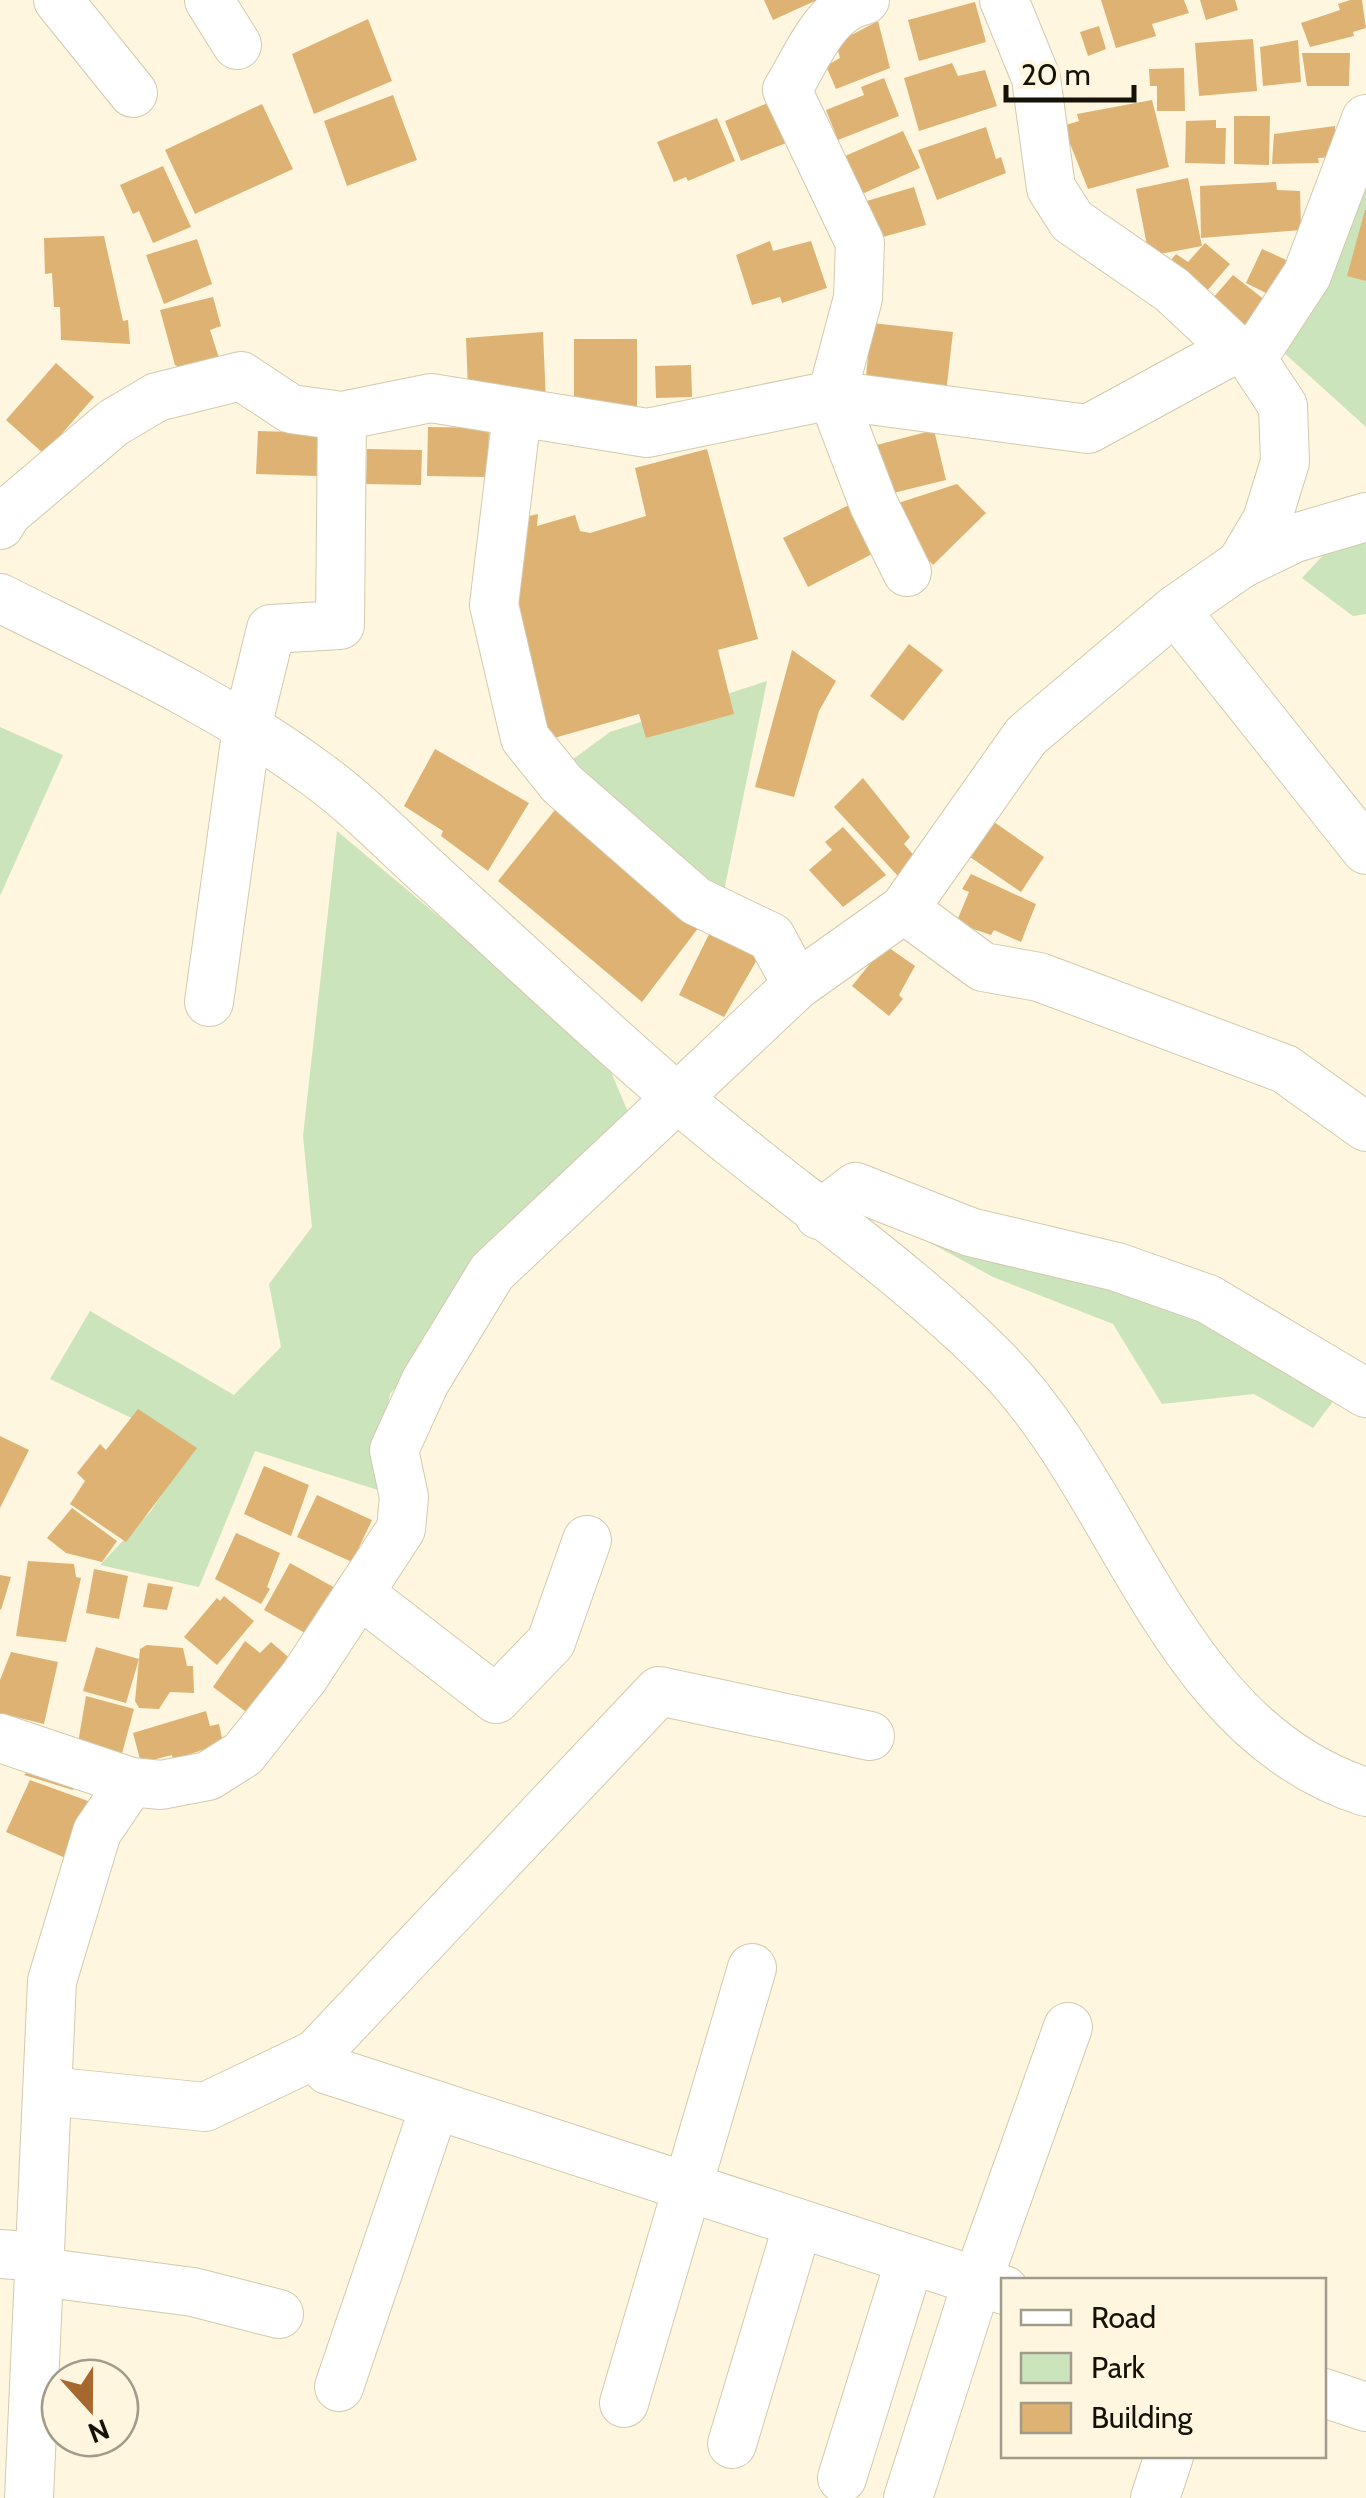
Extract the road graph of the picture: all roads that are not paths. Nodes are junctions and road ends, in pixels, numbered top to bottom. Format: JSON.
{"nodes":[{"id":1,"x":58,"y":0,"type":"edge"},
{"id":2,"x":209,"y":0,"type":"edge"},
{"id":3,"x":1004,"y":0,"type":"edge"},
{"id":4,"x":853,"y":1,"type":"edge"},
{"id":5,"x":237,"y":45,"type":"dead end"},
{"id":6,"x":132,"y":93,"type":"dead end"},
{"id":7,"x":1366,"y":119,"type":"edge"},
{"id":8,"x":1243,"y":354,"type":"junction"},
{"id":9,"x":832,"y":395,"type":"junction"},
{"id":10,"x":517,"y":414,"type":"junction"},
{"id":11,"x":342,"y":416,"type":"junction"},
{"id":12,"x":1366,"y":517,"type":"edge"},
{"id":13,"x":0,"y":525,"type":"edge"},
{"id":14,"x":1241,"y":564,"type":"junction"},
{"id":15,"x":906,"y":572,"type":"dead end"},
{"id":16,"x":0,"y":598,"type":"edge"},
{"id":17,"x":1175,"y":610,"type":"junction"},
{"id":18,"x":247,"y":727,"type":"junction"},
{"id":19,"x":1366,"y":850,"type":"edge"},
{"id":20,"x":904,"y":910,"type":"junction"},
{"id":21,"x":797,"y":985,"type":"junction"},
{"id":22,"x":209,"y":1002,"type":"dead end"},
{"id":23,"x":679,"y":1100,"type":"junction"},
{"id":24,"x":1366,"y":1127,"type":"edge"},
{"id":25,"x":820,"y":1216,"type":"junction"},
{"id":26,"x":1366,"y":1393,"type":"edge"},
{"id":27,"x":587,"y":1540,"type":"dead end"},
{"id":28,"x":359,"y":1593,"type":"junction"},
{"id":29,"x":870,"y":1736,"type":"dead end"},
{"id":30,"x":0,"y":1738,"type":"edge"},
{"id":31,"x":130,"y":1782,"type":"junction"},
{"id":32,"x":1366,"y":1792,"type":"edge"},
{"id":33,"x":752,"y":1968,"type":"dead end"},
{"id":34,"x":1068,"y":2027,"type":"dead end"},
{"id":35,"x":316,"y":2054,"type":"junction"},
{"id":36,"x":48,"y":2092,"type":"junction"},
{"id":37,"x":435,"y":2105,"type":"junction"},
{"id":38,"x":684,"y":2188,"type":"junction"},
{"id":39,"x":798,"y":2224,"type":"junction"},
{"id":40,"x":910,"y":2260,"type":"junction"},
{"id":41,"x":27,"y":2261,"type":"edge"},
{"id":42,"x":990,"y":2286,"type":"edge"},
{"id":43,"x":279,"y":2314,"type":"dead end"},
{"id":44,"x":339,"y":2387,"type":"dead end"},
{"id":45,"x":1326,"y":2394,"type":"edge"},
{"id":46,"x":624,"y":2403,"type":"dead end"},
{"id":47,"x":1366,"y":2407,"type":"edge"},
{"id":48,"x":16,"y":2436,"type":"edge"},
{"id":49,"x":732,"y":2444,"type":"dead end"},
{"id":50,"x":1168,"y":2458,"type":"edge"},
{"id":51,"x":842,"y":2478,"type":"dead end"},
{"id":52,"x":29,"y":2498,"type":"edge"},
{"id":53,"x":908,"y":2498,"type":"edge"},
{"id":54,"x":1154,"y":2498,"type":"edge"}],
"edges":[{"from":1,"to":6,"type":"street"},
{"from":2,"to":5,"type":"street"},
{"from":3,"to":8,"type":"street"},
{"from":4,"to":9,"type":"street"},
{"from":7,"to":8,"type":"street"},
{"from":8,"to":9,"type":"street"},
{"from":8,"to":14,"type":"street"},
{"from":9,"to":10,"type":"street"},
{"from":9,"to":15,"type":"street"},
{"from":10,"to":11,"type":"street"},
{"from":10,"to":21,"type":"street"},
{"from":11,"to":13,"type":"street"},
{"from":11,"to":18,"type":"street"},
{"from":12,"to":14,"type":"street"},
{"from":14,"to":17,"type":"street"},
{"from":16,"to":18,"type":"street"},
{"from":17,"to":19,"type":"street"},
{"from":17,"to":20,"type":"street"},
{"from":18,"to":22,"type":"street"},
{"from":18,"to":23,"type":"street"},
{"from":20,"to":21,"type":"street"},
{"from":20,"to":24,"type":"street"},
{"from":21,"to":23,"type":"street"},
{"from":23,"to":25,"type":"street"},
{"from":23,"to":28,"type":"street"},
{"from":25,"to":26,"type":"street"},
{"from":25,"to":32,"type":"street"},
{"from":27,"to":28,"type":"street"},
{"from":28,"to":31,"type":"street"},
{"from":29,"to":35,"type":"street"},
{"from":30,"to":31,"type":"street"},
{"from":31,"to":36,"type":"street"},
{"from":33,"to":38,"type":"street"},
{"from":34,"to":42,"type":"street"},
{"from":35,"to":36,"type":"street"},
{"from":35,"to":37,"type":"street"},
{"from":36,"to":41,"type":"street"},
{"from":37,"to":38,"type":"street"},
{"from":37,"to":44,"type":"street"},
{"from":38,"to":39,"type":"street"},
{"from":38,"to":46,"type":"street"},
{"from":39,"to":40,"type":"street"},
{"from":39,"to":49,"type":"street"},
{"from":40,"to":42,"type":"street"},
{"from":40,"to":51,"type":"street"},
{"from":41,"to":43,"type":"street"},
{"from":41,"to":48,"type":"street"},
{"from":42,"to":53,"type":"street"},
{"from":45,"to":47,"type":"street"},
{"from":48,"to":52,"type":"street"},
{"from":50,"to":54,"type":"street"}]}
